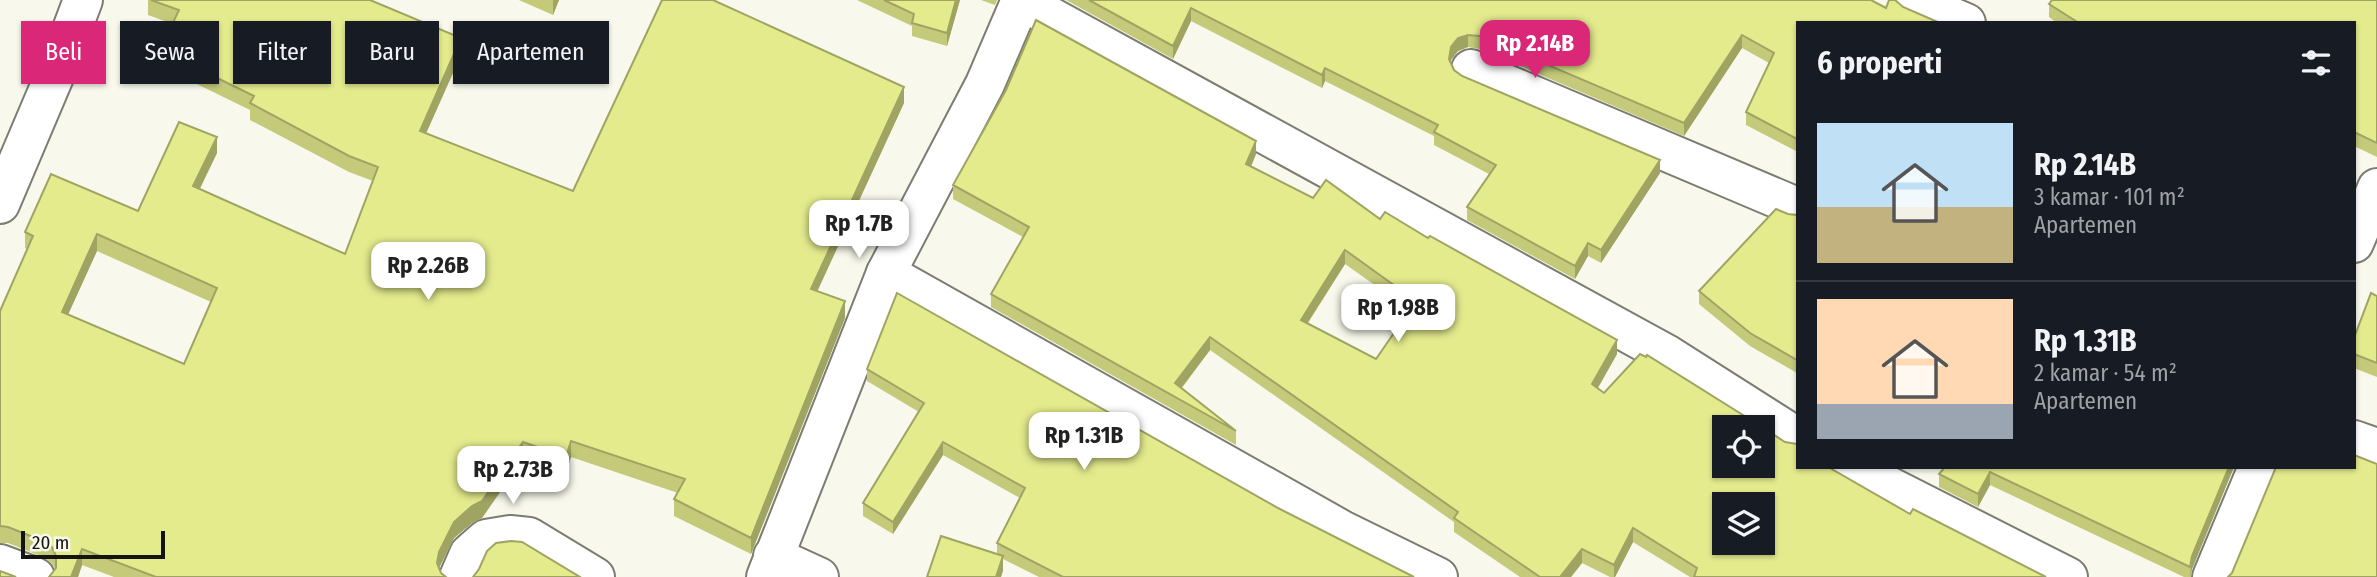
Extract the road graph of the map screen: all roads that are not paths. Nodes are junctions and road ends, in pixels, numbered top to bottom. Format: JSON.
{"nodes":[{"id":1,"x":83,"y":0,"type":"edge"},
{"id":2,"x":1021,"y":0,"type":"edge"},
{"id":3,"x":1912,"y":0,"type":"edge"},
{"id":4,"x":1961,"y":21,"type":"edge"},
{"id":5,"x":1471,"y":69,"type":"dead end"},
{"id":6,"x":4,"y":184,"type":"edge"},
{"id":7,"x":2377,"y":188,"type":"edge"},
{"id":8,"x":1796,"y":207,"type":"edge"},
{"id":9,"x":2356,"y":237,"type":"edge"},
{"id":10,"x":886,"y":273,"type":"junction"},
{"id":11,"x":1796,"y":436,"type":"edge"},
{"id":12,"x":2356,"y":441,"type":"edge"},
{"id":13,"x":2377,"y":448,"type":"edge"},
{"id":14,"x":1855,"y":469,"type":"edge"},
{"id":15,"x":2257,"y":469,"type":"edge"},
{"id":16,"x":0,"y":564,"type":"edge"},
{"id":17,"x":769,"y":567,"type":"edge"},
{"id":18,"x":35,"y":577,"type":"edge"},
{"id":19,"x":459,"y":577,"type":"edge"},
{"id":20,"x":595,"y":577,"type":"edge"},
{"id":21,"x":819,"y":577,"type":"edge"},
{"id":22,"x":1438,"y":577,"type":"edge"},
{"id":23,"x":2068,"y":577,"type":"edge"},
{"id":24,"x":2212,"y":577,"type":"edge"}],
"edges":[{"from":1,"to":6,"type":"street"},
{"from":2,"to":10,"type":"street"},
{"from":2,"to":11,"type":"street"},
{"from":3,"to":4,"type":"street"},
{"from":5,"to":8,"type":"street"},
{"from":7,"to":9,"type":"street"},
{"from":10,"to":17,"type":"street"},
{"from":10,"to":22,"type":"street"},
{"from":12,"to":13,"type":"street"},
{"from":14,"to":23,"type":"street"},
{"from":15,"to":24,"type":"street"},
{"from":16,"to":18,"type":"street"},
{"from":17,"to":21,"type":"street"},
{"from":19,"to":20,"type":"street"}]}
